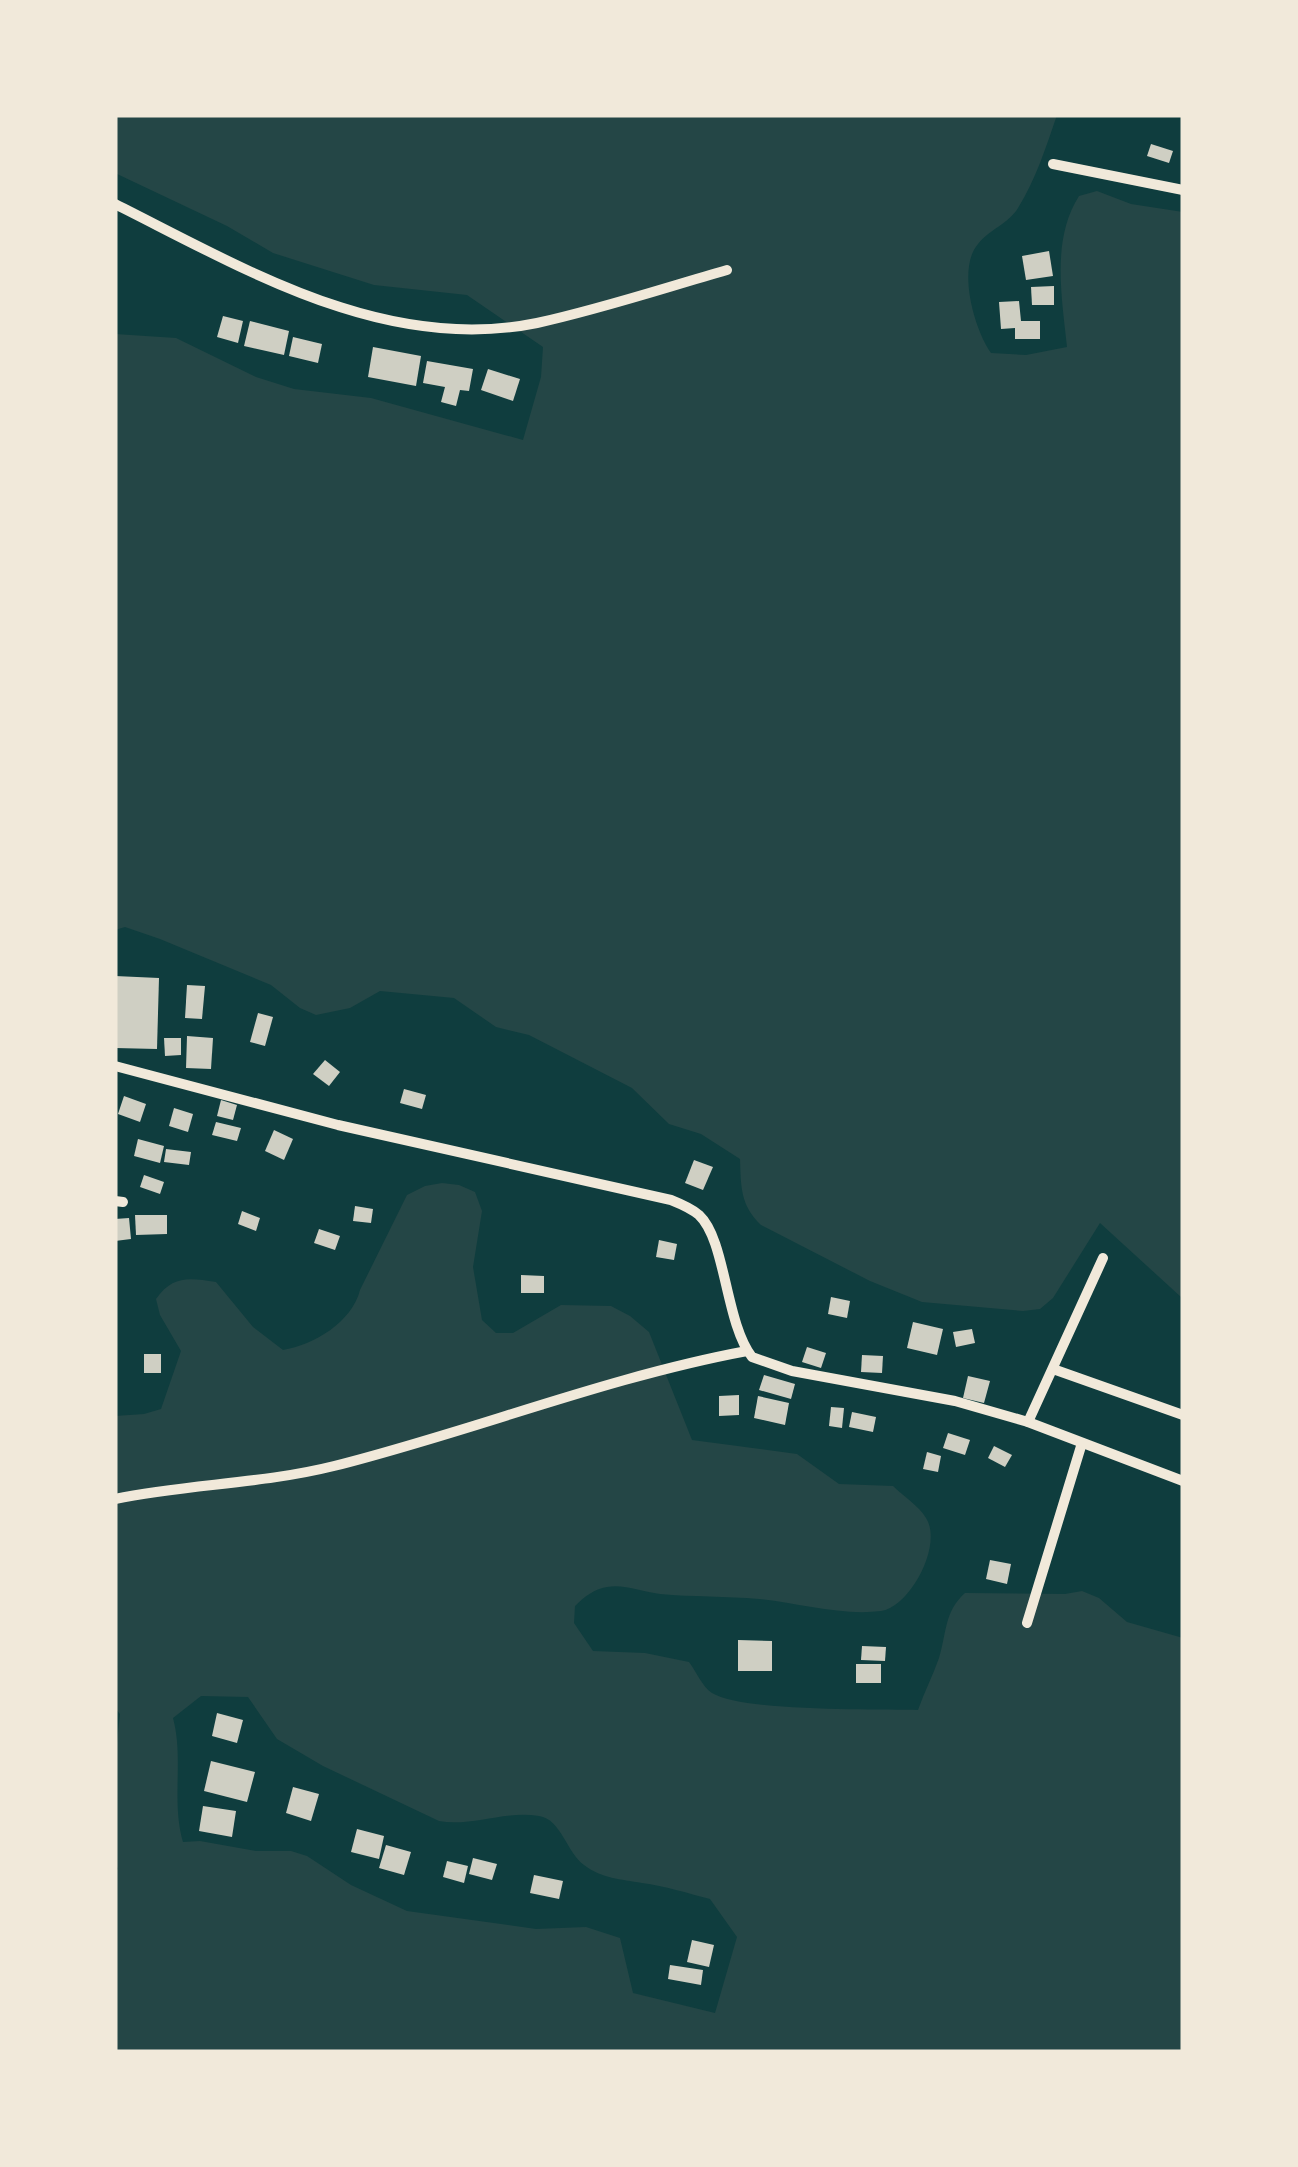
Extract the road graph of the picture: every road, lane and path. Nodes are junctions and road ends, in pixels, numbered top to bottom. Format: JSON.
{"nodes":[{"id":1,"x":1053,"y":164,"type":"dead end"},
{"id":2,"x":1183,"y":190,"type":"edge"},
{"id":3,"x":115,"y":204,"type":"edge"},
{"id":4,"x":728,"y":270,"type":"dead end"},
{"id":5,"x":115,"y":1066,"type":"edge"},
{"id":6,"x":1103,"y":1258,"type":"dead end"},
{"id":7,"x":747,"y":1351,"type":"junction"},
{"id":8,"x":1053,"y":1369,"type":"junction"},
{"id":9,"x":1183,"y":1414,"type":"edge"},
{"id":10,"x":1028,"y":1422,"type":"junction"},
{"id":11,"x":1082,"y":1443,"type":"junction"},
{"id":12,"x":1183,"y":1480,"type":"edge"},
{"id":13,"x":115,"y":1499,"type":"edge"},
{"id":14,"x":1027,"y":1624,"type":"dead end"}],
"edges":[{"from":1,"to":2,"type":"street"},
{"from":3,"to":4,"type":"street"},
{"from":5,"to":7,"type":"street"},
{"from":6,"to":8,"type":"street"},
{"from":7,"to":10,"type":"street"},
{"from":7,"to":13,"type":"street"},
{"from":8,"to":9,"type":"street"},
{"from":8,"to":10,"type":"street"},
{"from":10,"to":11,"type":"street"},
{"from":11,"to":12,"type":"street"},
{"from":11,"to":14,"type":"street"}]}
